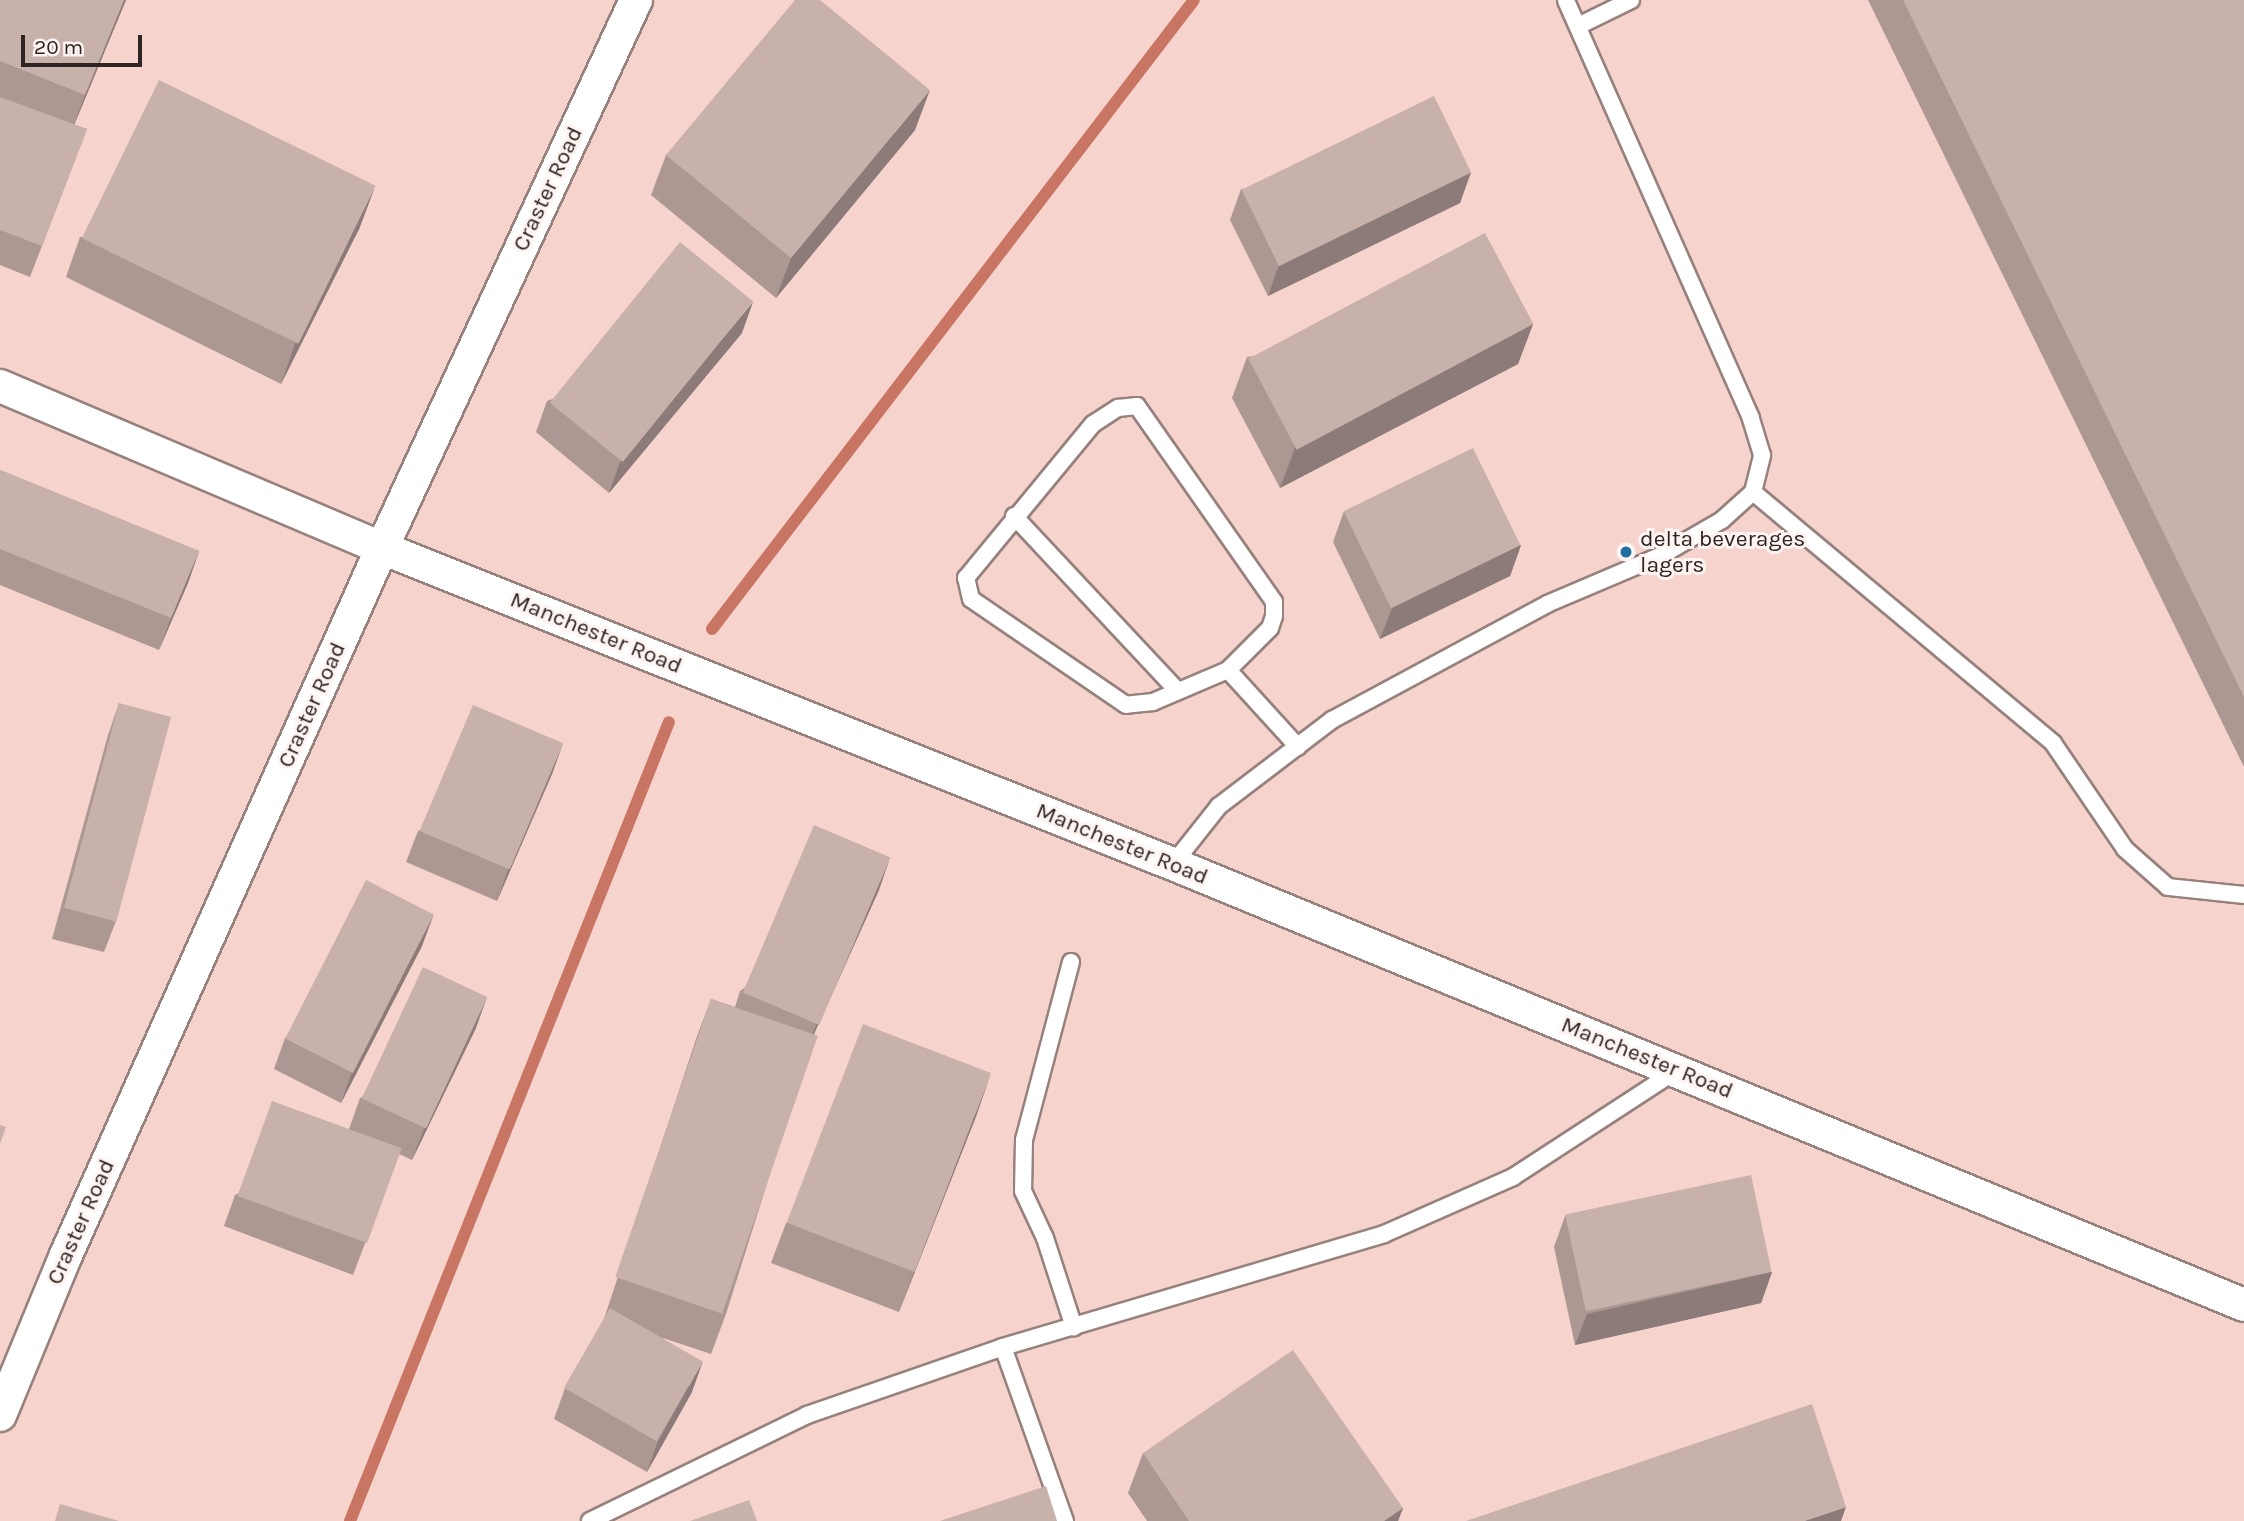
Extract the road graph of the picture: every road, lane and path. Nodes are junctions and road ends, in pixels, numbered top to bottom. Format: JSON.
{"nodes":[{"id":1,"x":636,"y":0,"type":"edge"},
{"id":2,"x":1566,"y":0,"type":"edge"},
{"id":3,"x":1631,"y":0,"type":"edge"},
{"id":4,"x":1578,"y":26,"type":"junction"},
{"id":5,"x":0,"y":386,"type":"edge"},
{"id":6,"x":1753,"y":492,"type":"junction"},
{"id":7,"x":1014,"y":516,"type":"junction"},
{"id":8,"x":382,"y":548,"type":"junction"},
{"id":9,"x":1228,"y":670,"type":"junction"},
{"id":10,"x":1178,"y":691,"type":"junction"},
{"id":11,"x":1298,"y":747,"type":"junction"},
{"id":12,"x":1173,"y":864,"type":"junction"},
{"id":13,"x":2244,"y":895,"type":"edge"},
{"id":14,"x":1072,"y":962,"type":"dead end"},
{"id":15,"x":1677,"y":1070,"type":"junction"},
{"id":16,"x":2244,"y":1305,"type":"edge"},
{"id":17,"x":1074,"y":1326,"type":"junction"},
{"id":18,"x":1003,"y":1347,"type":"junction"},
{"id":19,"x":0,"y":1415,"type":"edge"},
{"id":20,"x":590,"y":1521,"type":"edge"},
{"id":21,"x":1065,"y":1521,"type":"edge"}],
"edges":[{"from":1,"to":8,"type":"street","name":"Craster Road"},
{"from":2,"to":4,"type":"lane"},
{"from":3,"to":4,"type":"lane"},
{"from":4,"to":6,"type":"lane"},
{"from":5,"to":8,"type":"street","name":"Manchester Road"},
{"from":6,"to":11,"type":"lane"},
{"from":6,"to":13,"type":"lane"},
{"from":7,"to":9,"type":"lane"},
{"from":7,"to":10,"type":"lane"},
{"from":7,"to":10,"type":"lane"},
{"from":8,"to":12,"type":"street","name":"Manchester Road"},
{"from":8,"to":19,"type":"street","name":"Craster Road"},
{"from":9,"to":10,"type":"lane"},
{"from":9,"to":11,"type":"lane"},
{"from":11,"to":12,"type":"lane"},
{"from":12,"to":15,"type":"street","name":"Manchester Road"},
{"from":14,"to":17,"type":"lane"},
{"from":15,"to":16,"type":"street","name":"Manchester Road"},
{"from":15,"to":17,"type":"lane"},
{"from":17,"to":18,"type":"lane"},
{"from":18,"to":20,"type":"lane"},
{"from":18,"to":21,"type":"lane"}]}
